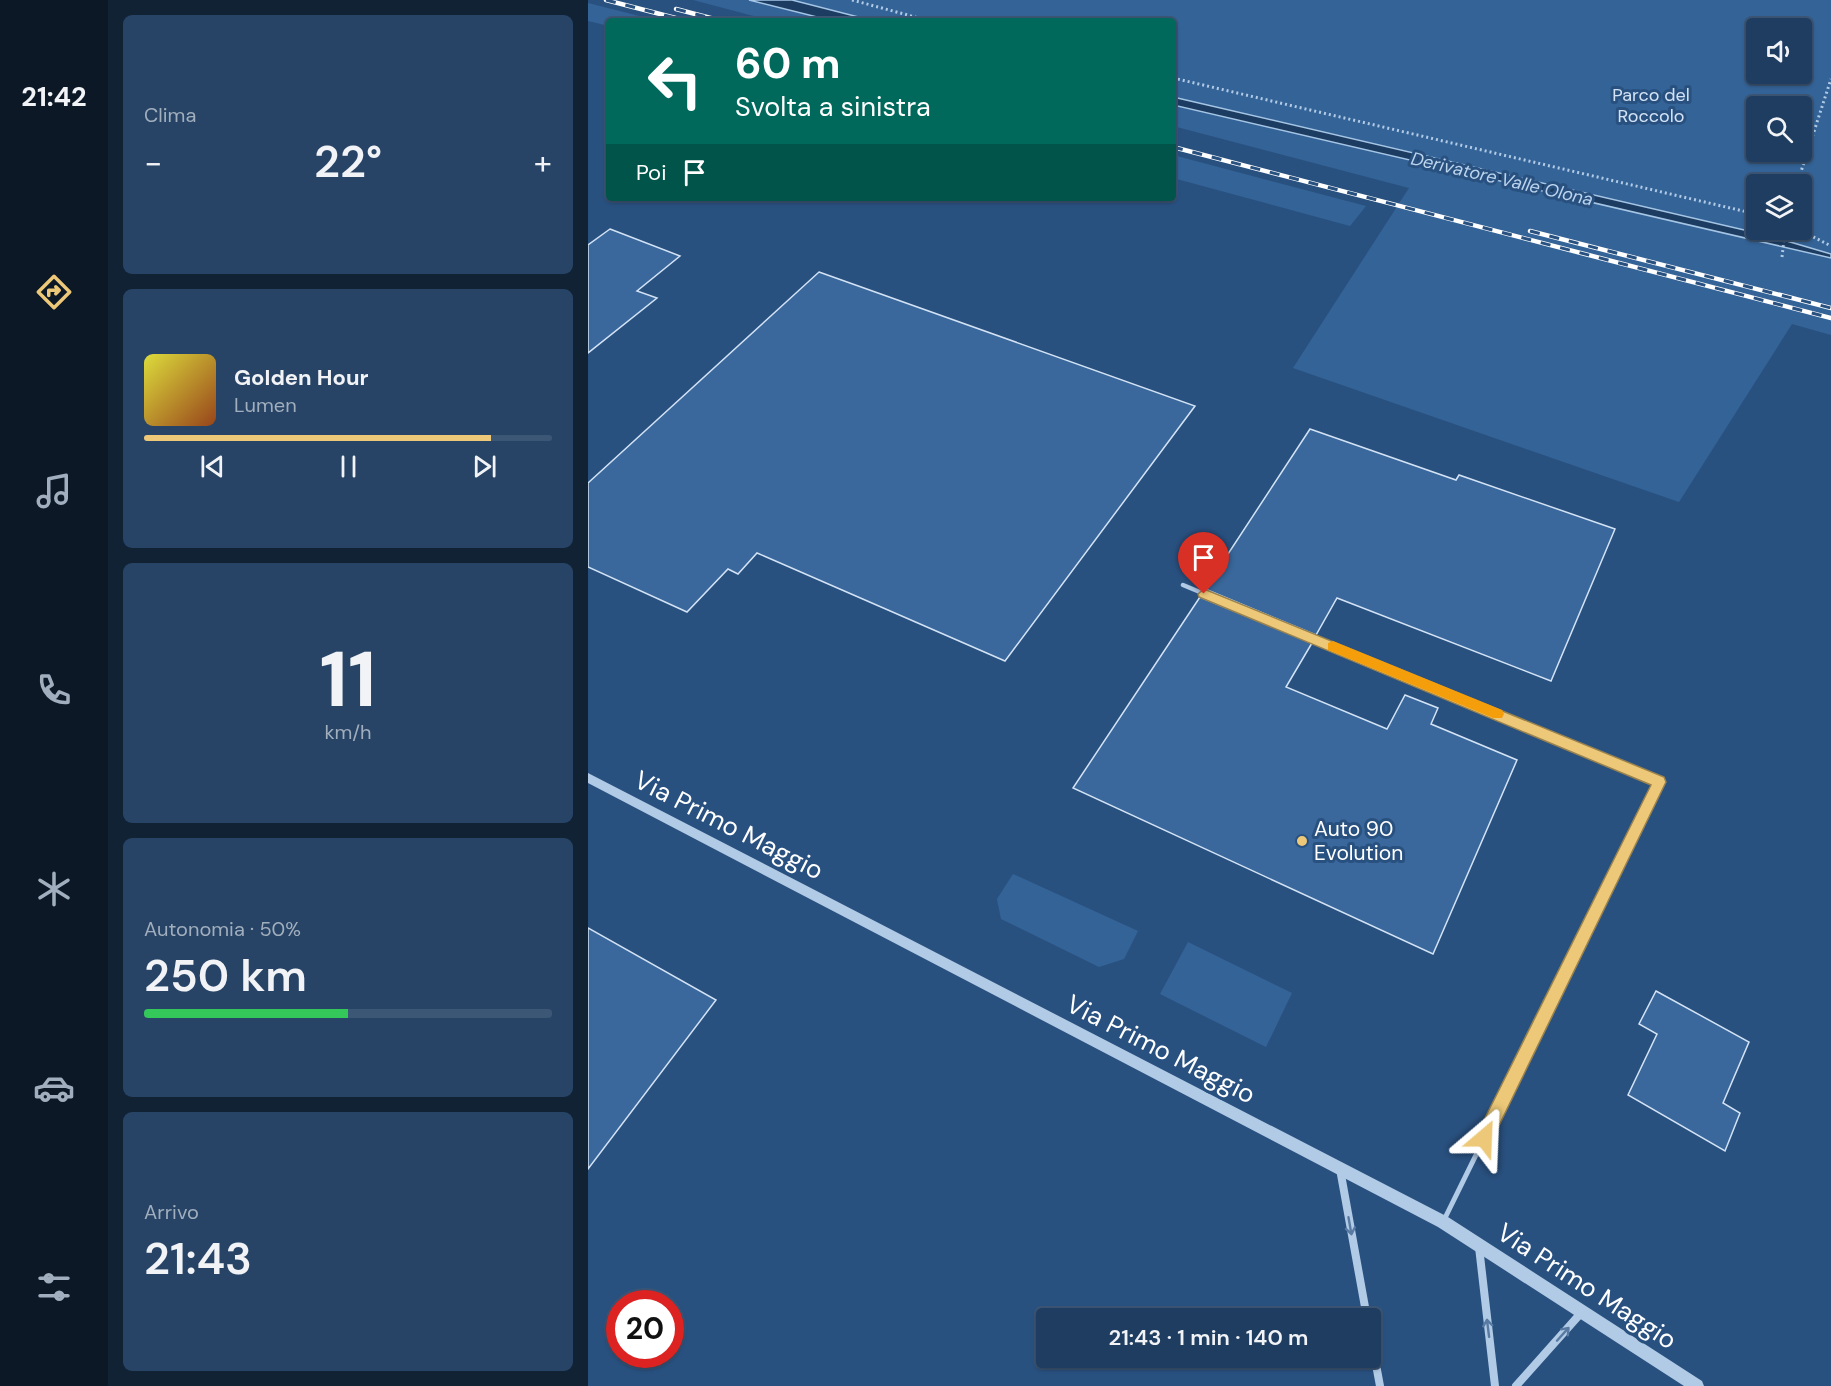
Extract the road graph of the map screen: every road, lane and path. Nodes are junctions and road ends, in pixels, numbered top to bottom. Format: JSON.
{"nodes":[{"id":1,"x":852,"y":0,"type":"edge"},
{"id":2,"x":919,"y":18,"type":"edge"},
{"id":3,"x":1176,"y":79,"type":"edge"},
{"id":4,"x":1831,"y":79,"type":"edge"},
{"id":5,"x":1800,"y":174,"type":"edge"},
{"id":6,"x":1746,"y":212,"type":"edge"},
{"id":7,"x":1812,"y":236,"type":"edge"},
{"id":8,"x":1785,"y":240,"type":"edge"},
{"id":9,"x":1831,"y":246,"type":"edge"},
{"id":10,"x":1782,"y":257,"type":"dead end"},
{"id":11,"x":1183,"y":585,"type":"dead end"},
{"id":12,"x":588,"y":778,"type":"edge"},
{"id":13,"x":1340,"y":1168,"type":"junction"},
{"id":14,"x":1443,"y":1222,"type":"junction"},
{"id":15,"x":1479,"y":1246,"type":"junction"},
{"id":16,"x":1365,"y":1308,"type":"edge"},
{"id":17,"x":1581,"y":1313,"type":"junction"},
{"id":18,"x":1377,"y":1368,"type":"edge"},
{"id":19,"x":1380,"y":1386,"type":"edge"},
{"id":20,"x":1495,"y":1386,"type":"edge"},
{"id":21,"x":1516,"y":1386,"type":"edge"},
{"id":22,"x":1697,"y":1386,"type":"edge"}],
"edges":[{"from":1,"to":2,"type":"path"},
{"from":3,"to":6,"type":"path"},
{"from":4,"to":5,"type":"path"},
{"from":7,"to":9,"type":"path"},
{"from":8,"to":10,"type":"path"},
{"from":11,"to":14,"type":"lane"},
{"from":12,"to":13,"type":"street","name":"Via Primo Maggio"},
{"from":13,"to":14,"type":"street","name":"Via Primo Maggio"},
{"from":13,"to":16,"type":"street","one_way":true},
{"from":14,"to":15,"type":"street","name":"Via Primo Maggio"},
{"from":15,"to":17,"type":"street","name":"Via Primo Maggio"},
{"from":20,"to":15,"type":"street","one_way":true},
{"from":21,"to":17,"type":"street","one_way":true},
{"from":17,"to":22,"type":"street","name":"Via Primo Maggio"},
{"from":18,"to":19,"type":"street"}]}
